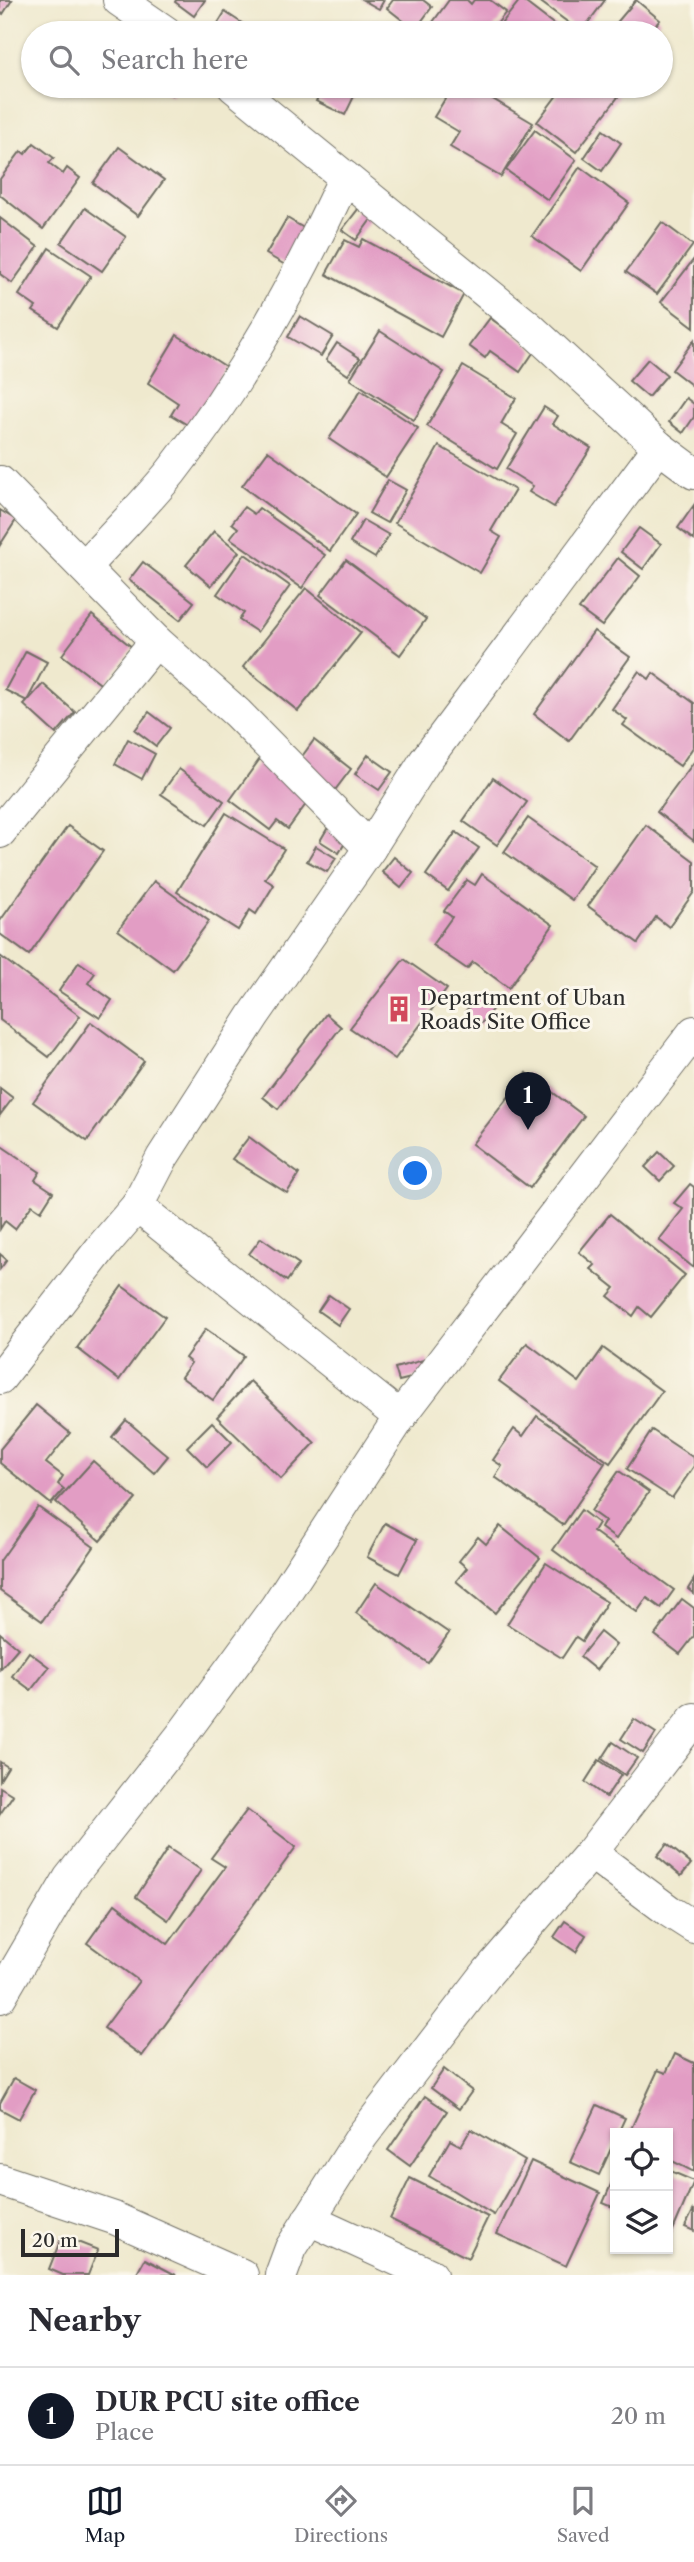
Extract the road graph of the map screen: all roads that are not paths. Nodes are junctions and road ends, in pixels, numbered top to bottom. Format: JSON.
{"nodes":[{"id":1,"x":119,"y":0,"type":"edge"},
{"id":2,"x":150,"y":21,"type":"edge"},
{"id":3,"x":248,"y":98,"type":"edge"},
{"id":4,"x":345,"y":177,"type":"junction"},
{"id":5,"x":659,"y":447,"type":"junction"},
{"id":6,"x":694,"y":473,"type":"edge"},
{"id":7,"x":0,"y":481,"type":"edge"},
{"id":8,"x":84,"y":567,"type":"junction"},
{"id":9,"x":156,"y":641,"type":"junction"},
{"id":10,"x":0,"y":832,"type":"edge"},
{"id":11,"x":370,"y":848,"type":"junction"},
{"id":12,"x":694,"y":1032,"type":"edge"},
{"id":13,"x":137,"y":1206,"type":"junction"},
{"id":14,"x":0,"y":1378,"type":"edge"},
{"id":15,"x":400,"y":1417,"type":"junction"},
{"id":16,"x":694,"y":1719,"type":"edge"},
{"id":17,"x":591,"y":1853,"type":"junction"},
{"id":18,"x":694,"y":1927,"type":"edge"},
{"id":19,"x":0,"y":1997,"type":"edge"},
{"id":20,"x":0,"y":2180,"type":"edge"},
{"id":21,"x":309,"y":2219,"type":"junction"},
{"id":22,"x":242,"y":2275,"type":"edge"},
{"id":23,"x":281,"y":2275,"type":"edge"},
{"id":24,"x":431,"y":2275,"type":"edge"}],
"edges":[{"from":1,"to":2,"type":"street"},
{"from":3,"to":4,"type":"street"},
{"from":4,"to":5,"type":"street"},
{"from":4,"to":8,"type":"street"},
{"from":5,"to":6,"type":"street"},
{"from":5,"to":11,"type":"street"},
{"from":7,"to":8,"type":"street"},
{"from":8,"to":9,"type":"street"},
{"from":9,"to":10,"type":"street"},
{"from":9,"to":11,"type":"street"},
{"from":11,"to":13,"type":"street"},
{"from":12,"to":15,"type":"street"},
{"from":13,"to":14,"type":"street"},
{"from":13,"to":15,"type":"street"},
{"from":15,"to":19,"type":"street"},
{"from":16,"to":17,"type":"street"},
{"from":17,"to":18,"type":"street"},
{"from":17,"to":21,"type":"street"},
{"from":20,"to":22,"type":"street"},
{"from":21,"to":23,"type":"street"},
{"from":21,"to":24,"type":"street"}]}
